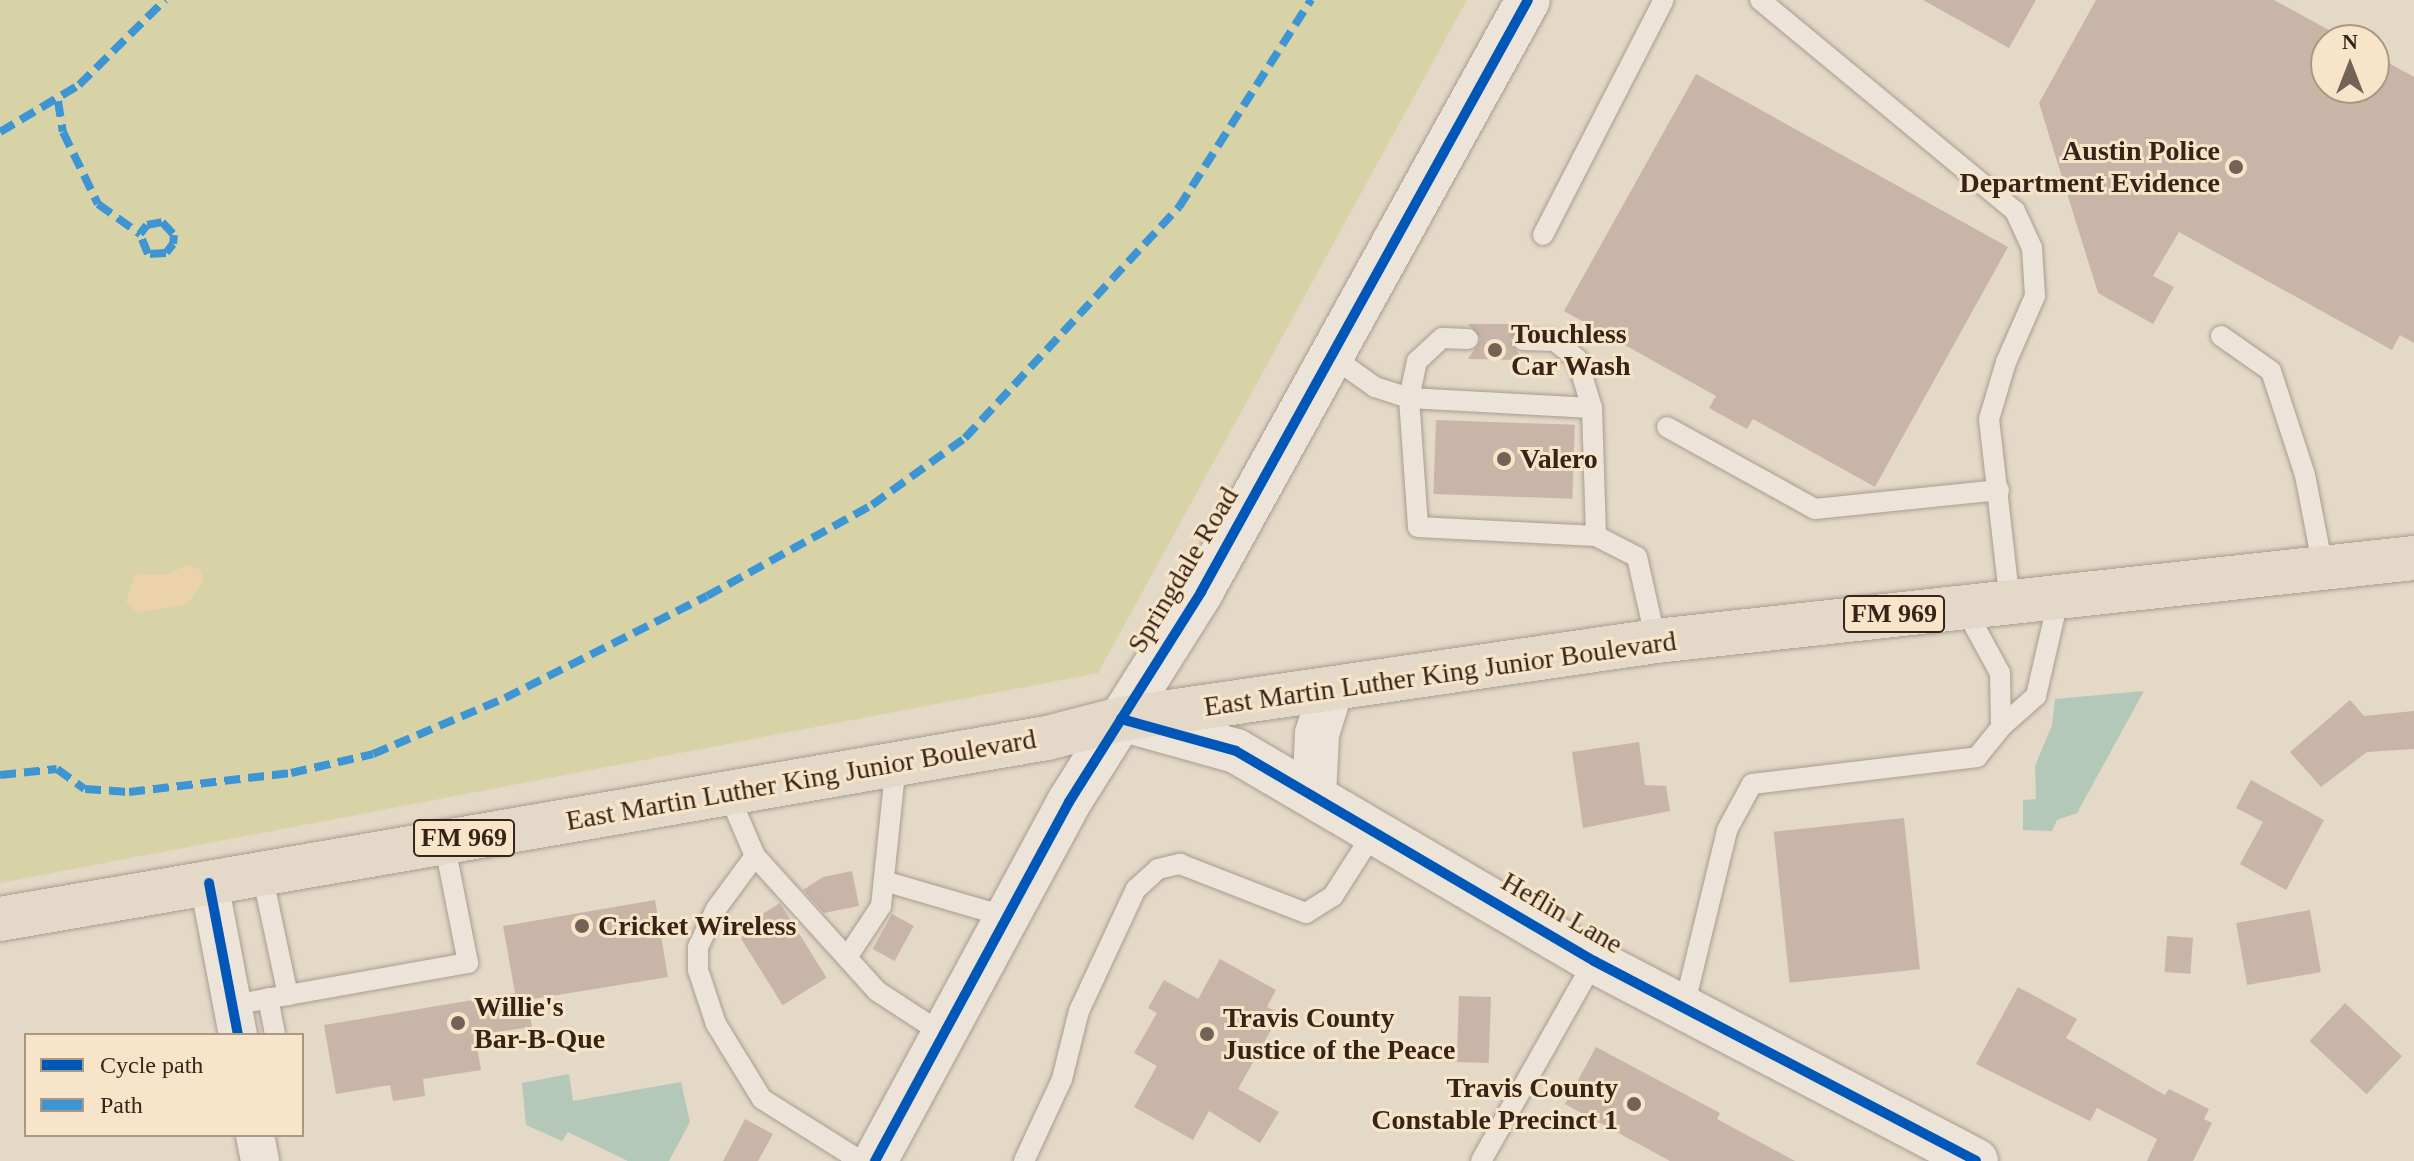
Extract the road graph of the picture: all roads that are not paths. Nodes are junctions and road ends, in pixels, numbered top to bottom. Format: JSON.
{"nodes":[{"id":1,"x":1528,"y":0,"type":"edge"},
{"id":2,"x":1664,"y":0,"type":"edge"},
{"id":3,"x":1760,"y":0,"type":"edge"},
{"id":4,"x":1543,"y":235,"type":"dead end"},
{"id":5,"x":2221,"y":336,"type":"dead end"},
{"id":6,"x":1468,"y":339,"type":"dead end"},
{"id":7,"x":1523,"y":340,"type":"dead end"},
{"id":8,"x":1330,"y":355,"type":"junction"},
{"id":9,"x":1409,"y":398,"type":"junction"},
{"id":10,"x":1592,"y":408,"type":"junction"},
{"id":11,"x":1667,"y":427,"type":"dead end"},
{"id":12,"x":1999,"y":490,"type":"junction"},
{"id":13,"x":1596,"y":536,"type":"junction"},
{"id":14,"x":2414,"y":558,"type":"edge"},
{"id":15,"x":2323,"y":568,"type":"junction"},
{"id":16,"x":2059,"y":596,"type":"junction"},
{"id":17,"x":2010,"y":602,"type":"junction"},
{"id":18,"x":1964,"y":607,"type":"junction"},
{"id":19,"x":1656,"y":641,"type":"junction"},
{"id":20,"x":1330,"y":692,"type":"junction"},
{"id":21,"x":1121,"y":719,"type":"junction"},
{"id":22,"x":2001,"y":727,"type":"junction"},
{"id":23,"x":896,"y":764,"type":"junction"},
{"id":24,"x":728,"y":793,"type":"junction"},
{"id":25,"x":1314,"y":796,"type":"junction"},
{"id":26,"x":1374,"y":832,"type":"junction"},
{"id":27,"x":444,"y":842,"type":"junction"},
{"id":28,"x":755,"y":856,"type":"junction"},
{"id":29,"x":262,"y":874,"type":"junction"},
{"id":30,"x":884,"y":881,"type":"junction"},
{"id":31,"x":209,"y":883,"type":"junction"},
{"id":32,"x":1007,"y":917,"type":"junction"},
{"id":33,"x":0,"y":919,"type":"edge"},
{"id":34,"x":848,"y":956,"type":"junction"},
{"id":35,"x":1594,"y":961,"type":"junction"},
{"id":36,"x":1684,"y":1007,"type":"junction"},
{"id":37,"x":256,"y":1008,"type":"edge"},
{"id":38,"x":274,"y":1033,"type":"edge"},
{"id":39,"x":943,"y":1034,"type":"junction"},
{"id":40,"x":255,"y":1137,"type":"edge"},
{"id":41,"x":881,"y":1158,"type":"edge"},
{"id":42,"x":260,"y":1161,"type":"edge"},
{"id":43,"x":1027,"y":1161,"type":"edge"},
{"id":44,"x":1481,"y":1161,"type":"edge"},
{"id":45,"x":1976,"y":1161,"type":"edge"}],
"edges":[{"from":1,"to":8,"type":"main road","name":"Springdale Road"},
{"from":2,"to":4,"type":"lane"},
{"from":3,"to":12,"type":"lane"},
{"from":5,"to":15,"type":"lane"},
{"from":6,"to":9,"type":"lane"},
{"from":7,"to":10,"type":"lane"},
{"from":8,"to":9,"type":"lane"},
{"from":8,"to":21,"type":"main road","name":"Springdale Road"},
{"from":9,"to":10,"type":"lane"},
{"from":9,"to":13,"type":"lane"},
{"from":10,"to":13,"type":"lane"},
{"from":11,"to":12,"type":"lane"},
{"from":12,"to":17,"type":"lane"},
{"from":13,"to":19,"type":"lane"},
{"from":14,"to":15,"type":"main road","name":"East Martin Luther King Junior Boulevard","number":"FM 969"},
{"from":15,"to":16,"type":"main road","name":"East Martin Luther King Junior Boulevard","number":"FM 969"},
{"from":16,"to":17,"type":"main road","name":"East Martin Luther King Junior Boulevard","number":"FM 969"},
{"from":16,"to":22,"type":"lane"},
{"from":17,"to":18,"type":"main road","name":"East Martin Luther King Junior Boulevard","number":"FM 969"},
{"from":18,"to":19,"type":"main road","name":"East Martin Luther King Junior Boulevard","number":"FM 969"},
{"from":18,"to":22,"type":"lane"},
{"from":19,"to":20,"type":"main road","name":"East Martin Luther King Junior Boulevard","number":"FM 969"},
{"from":20,"to":21,"type":"main road","name":"East Martin Luther King Junior Boulevard","number":"FM 969"},
{"from":20,"to":25,"type":"main road"},
{"from":21,"to":23,"type":"main road","name":"East Martin Luther King Junior Boulevard","number":"FM 969"},
{"from":21,"to":25,"type":"main road","name":"Heflin Lane"},
{"from":21,"to":32,"type":"main road","name":"Springdale Road"},
{"from":22,"to":36,"type":"lane"},
{"from":23,"to":24,"type":"main road","name":"East Martin Luther King Junior Boulevard","number":"FM 969"},
{"from":23,"to":30,"type":"lane"},
{"from":24,"to":27,"type":"main road","name":"East Martin Luther King Junior Boulevard","number":"FM 969"},
{"from":24,"to":28,"type":"lane"},
{"from":25,"to":26,"type":"main road","name":"Heflin Lane"},
{"from":26,"to":35,"type":"main road","name":"Heflin Lane"},
{"from":26,"to":43,"type":"lane"},
{"from":27,"to":29,"type":"main road","name":"East Martin Luther King Junior Boulevard","number":"FM 969"},
{"from":27,"to":37,"type":"lane"},
{"from":28,"to":34,"type":"lane"},
{"from":28,"to":41,"type":"lane"},
{"from":29,"to":31,"type":"main road","name":"East Martin Luther King Junior Boulevard","number":"FM 969"},
{"from":29,"to":37,"type":"lane"},
{"from":30,"to":32,"type":"lane"},
{"from":30,"to":34,"type":"lane"},
{"from":31,"to":33,"type":"main road","name":"East Martin Luther King Junior Boulevard","number":"FM 969"},
{"from":31,"to":37,"type":"street"},
{"from":32,"to":39,"type":"main road","name":"Springdale Road"},
{"from":34,"to":39,"type":"lane"},
{"from":35,"to":36,"type":"main road","name":"Heflin Lane"},
{"from":35,"to":44,"type":"lane"},
{"from":36,"to":45,"type":"main road","name":"Heflin Lane"},
{"from":37,"to":38,"type":"lane"},
{"from":39,"to":41,"type":"main road","name":"Springdale Road"},
{"from":40,"to":42,"type":"street"}]}
